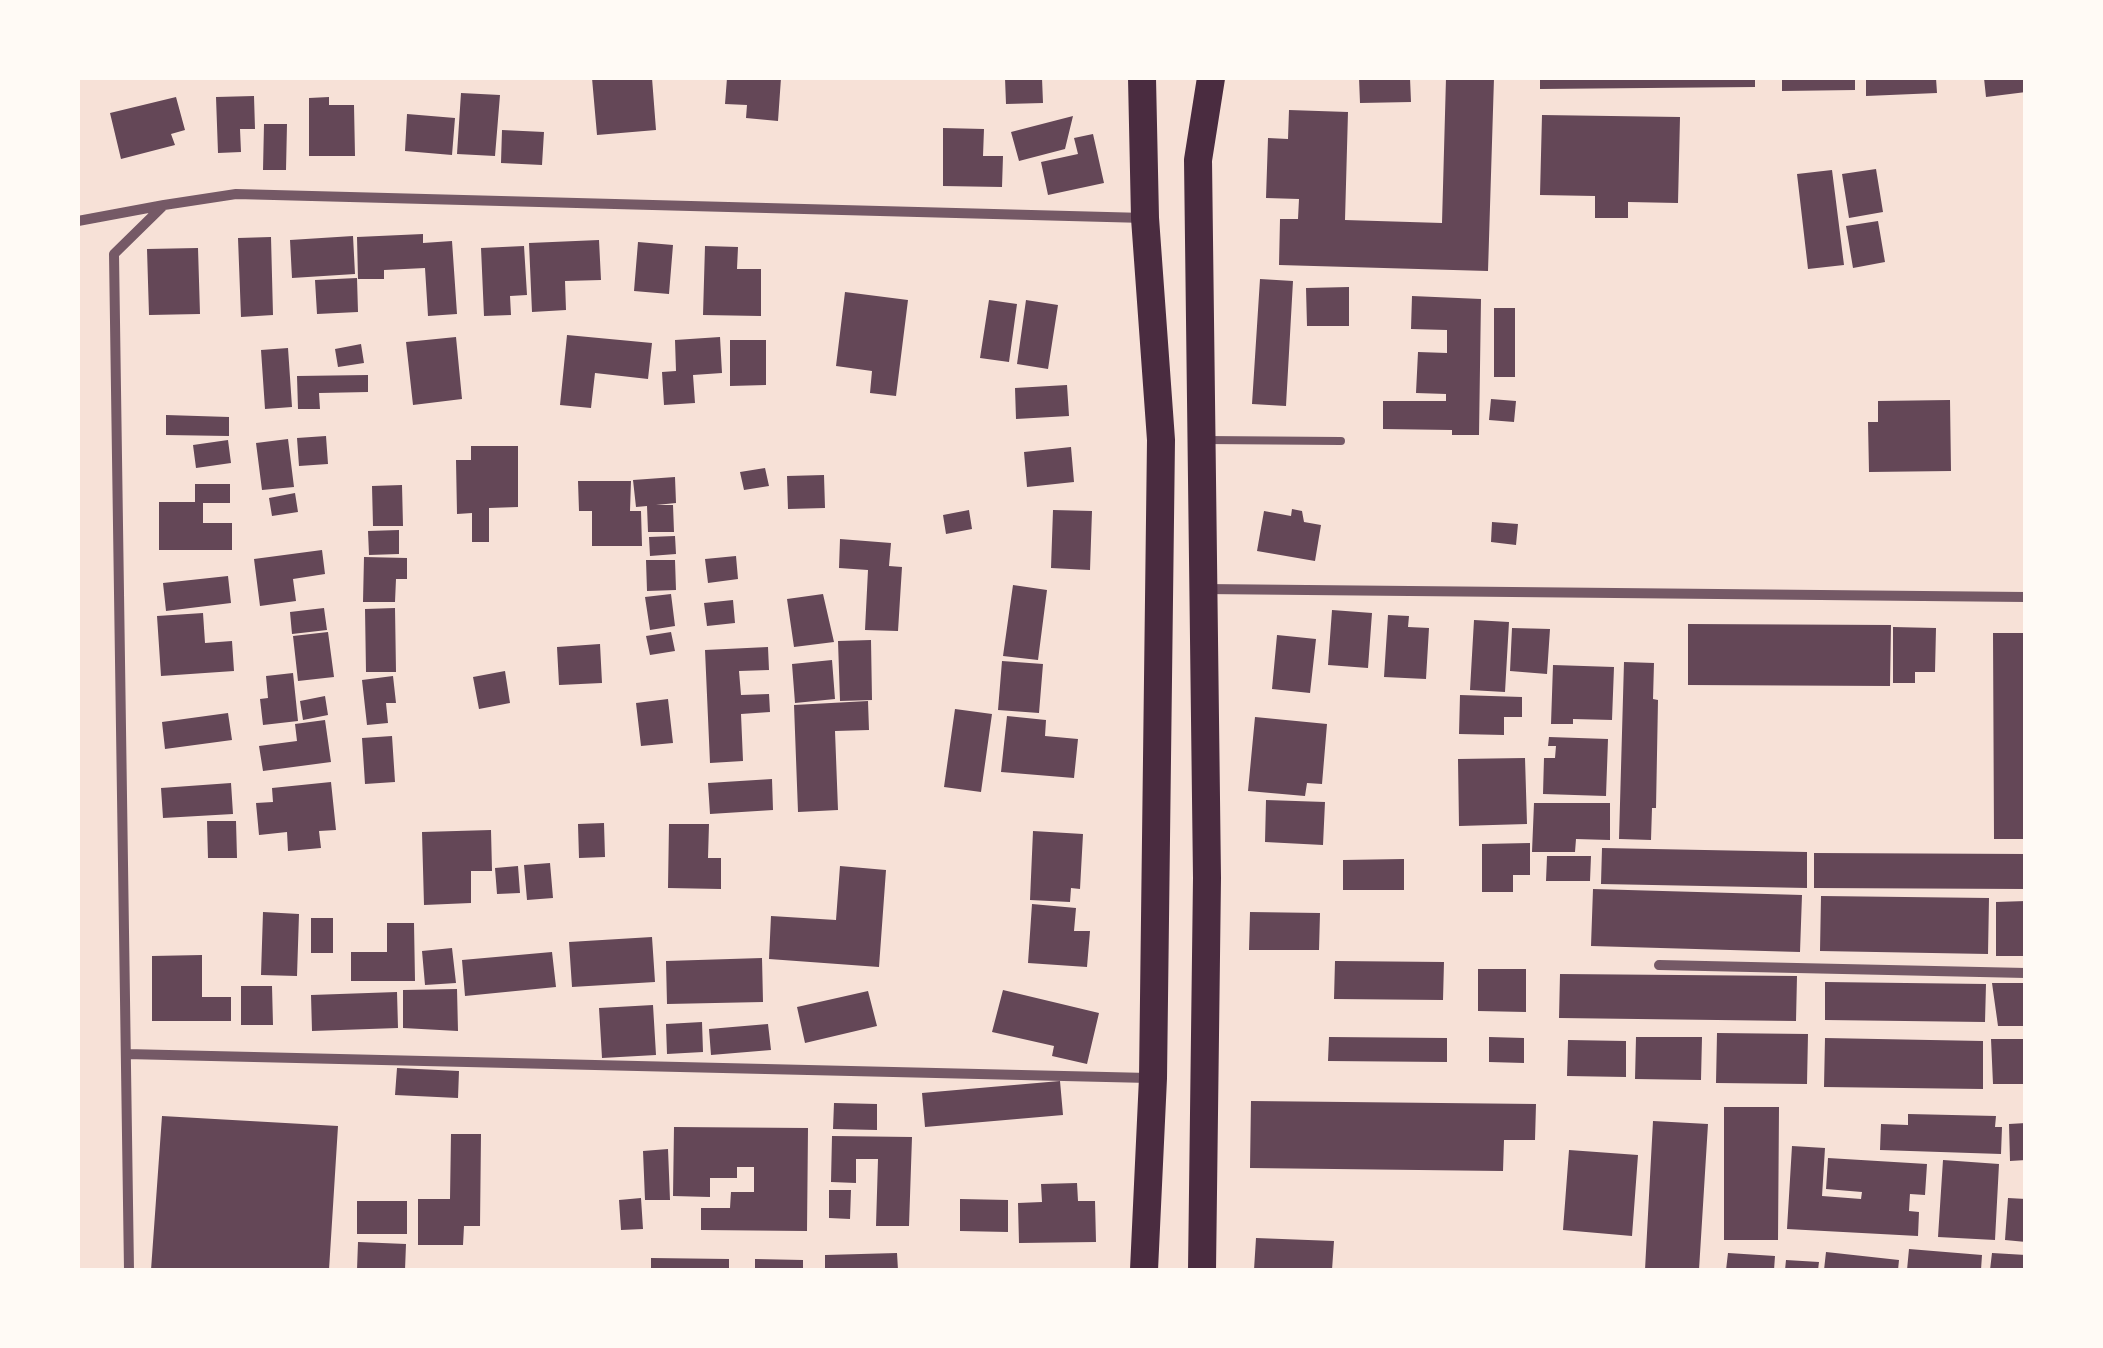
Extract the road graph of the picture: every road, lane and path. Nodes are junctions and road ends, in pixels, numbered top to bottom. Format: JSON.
{"nodes":[{"id":1,"x":1142,"y":78,"type":"edge"},
{"id":2,"x":1212,"y":78,"type":"edge"},
{"id":3,"x":164,"y":206,"type":"junction"},
{"id":4,"x":1146,"y":218,"type":"junction"},
{"id":5,"x":78,"y":221,"type":"edge"},
{"id":6,"x":1200,"y":440,"type":"junction"},
{"id":7,"x":1340,"y":441,"type":"dead end"},
{"id":8,"x":1203,"y":589,"type":"junction"},
{"id":9,"x":2026,"y":597,"type":"edge"},
{"id":10,"x":1659,"y":965,"type":"dead end"},
{"id":11,"x":2026,"y":974,"type":"edge"},
{"id":12,"x":126,"y":1054,"type":"junction"},
{"id":13,"x":1153,"y":1078,"type":"junction"},
{"id":14,"x":129,"y":1270,"type":"edge"},
{"id":15,"x":1144,"y":1270,"type":"edge"},
{"id":16,"x":1202,"y":1270,"type":"edge"}],
"edges":[{"from":1,"to":4,"type":"highway"},
{"from":2,"to":6,"type":"highway"},
{"from":3,"to":4,"type":"street"},
{"from":3,"to":5,"type":"street"},
{"from":3,"to":12,"type":"street"},
{"from":4,"to":13,"type":"highway"},
{"from":6,"to":7,"type":"lane"},
{"from":6,"to":8,"type":"highway"},
{"from":8,"to":9,"type":"street"},
{"from":8,"to":16,"type":"highway"},
{"from":10,"to":11,"type":"street"},
{"from":12,"to":13,"type":"street"},
{"from":12,"to":14,"type":"street"},
{"from":13,"to":15,"type":"highway"}]}
